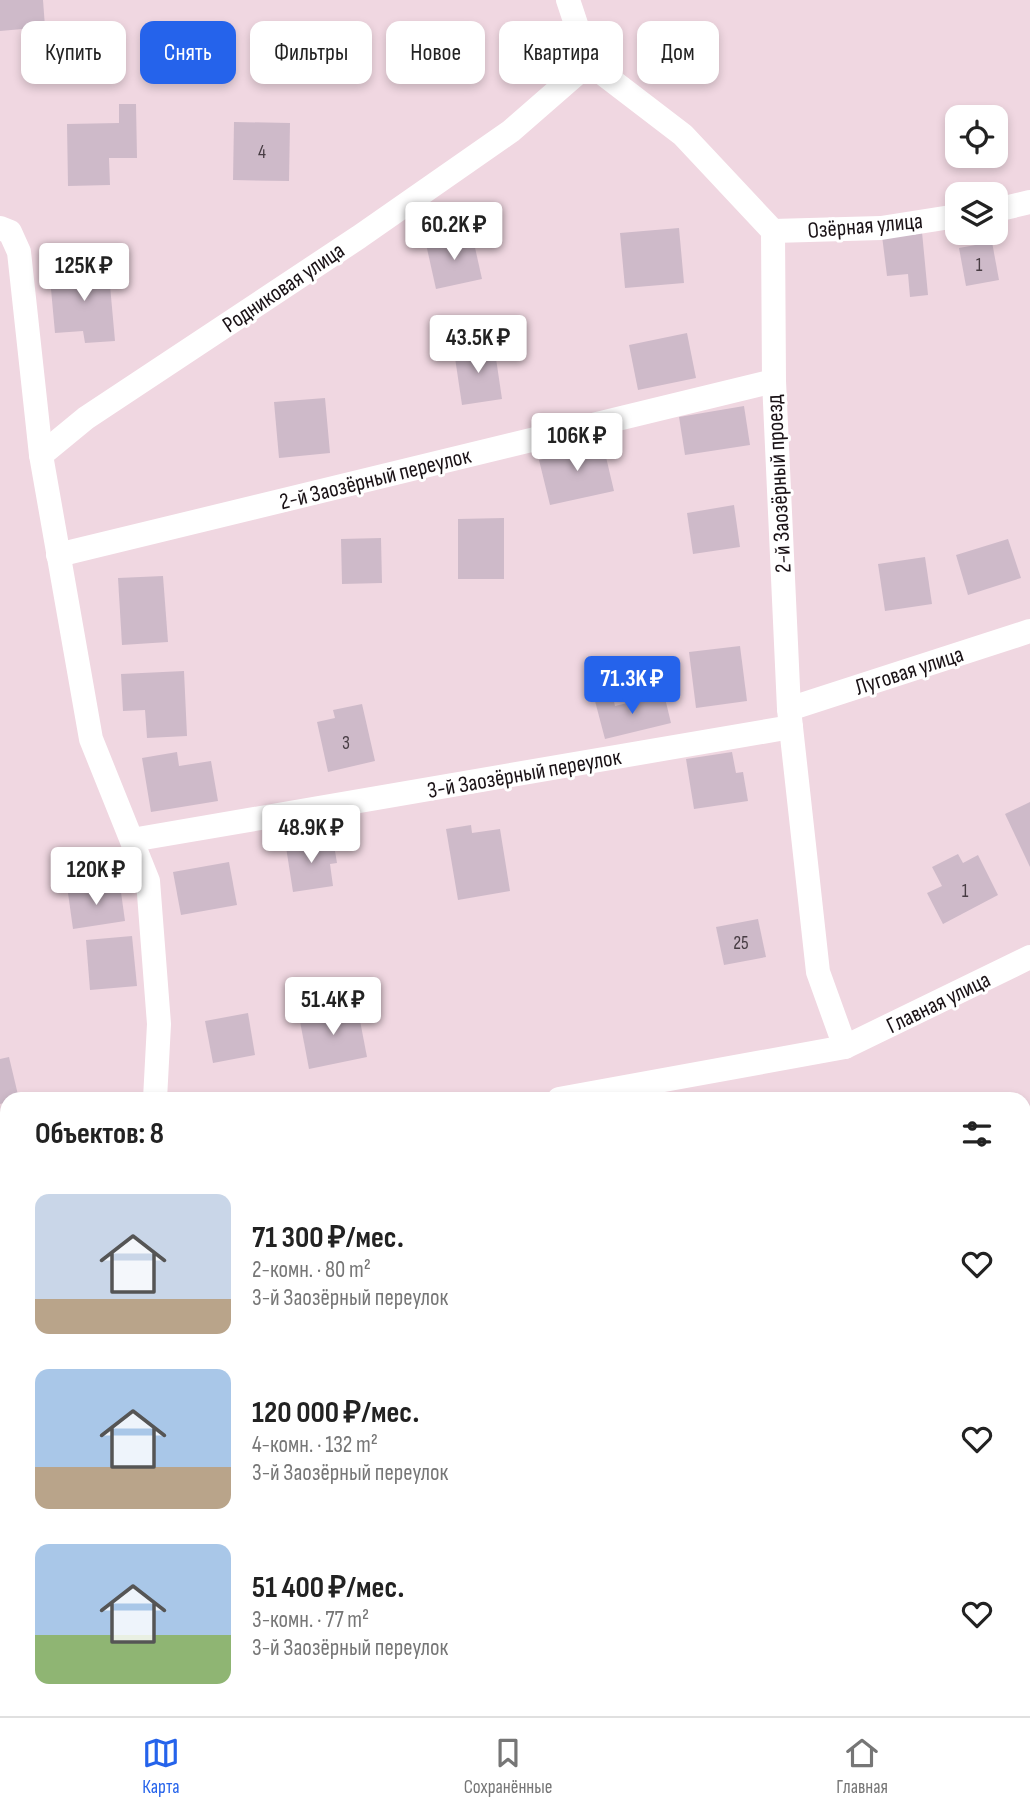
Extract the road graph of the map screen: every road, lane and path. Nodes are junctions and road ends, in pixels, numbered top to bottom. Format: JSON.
{"nodes":[{"id":1,"x":568,"y":0,"type":"edge"},
{"id":2,"x":575,"y":21,"type":"edge"},
{"id":3,"x":565,"y":84,"type":"edge"},
{"id":4,"x":616,"y":84,"type":"edge"},
{"id":5,"x":1030,"y":202,"type":"edge"},
{"id":6,"x":1008,"y":207,"type":"edge"},
{"id":7,"x":945,"y":218,"type":"edge"},
{"id":8,"x":5,"y":230,"type":"edge"},
{"id":9,"x":773,"y":231,"type":"junction"},
{"id":10,"x":774,"y":381,"type":"junction"},
{"id":11,"x":41,"y":455,"type":"junction"},
{"id":12,"x":58,"y":555,"type":"junction"},
{"id":13,"x":1030,"y":631,"type":"edge"},
{"id":14,"x":790,"y":718,"type":"junction"},
{"id":15,"x":132,"y":840,"type":"junction"},
{"id":16,"x":1030,"y":957,"type":"edge"},
{"id":17,"x":845,"y":1047,"type":"junction"},
{"id":18,"x":155,"y":1092,"type":"edge"},
{"id":19,"x":598,"y":1092,"type":"edge"}],
"edges":[{"from":1,"to":2,"type":"street"},
{"from":3,"to":11,"type":"street","name":"Родниковая улица"},
{"from":4,"to":9,"type":"street"},
{"from":5,"to":6,"type":"street"},
{"from":7,"to":9,"type":"street","name":"Озёрная улица"},
{"from":8,"to":11,"type":"street"},
{"from":9,"to":10,"type":"street","name":"2-й Заозёрный проезд"},
{"from":10,"to":12,"type":"street","name":"2-й Заозёрный переулок"},
{"from":10,"to":14,"type":"street","name":"2-й Заозёрный проезд"},
{"from":11,"to":12,"type":"street"},
{"from":12,"to":15,"type":"street"},
{"from":13,"to":14,"type":"street","name":"Луговая улица"},
{"from":14,"to":15,"type":"street","name":"3-й Заозёрный переулок"},
{"from":14,"to":17,"type":"street","name":"2-й Заозёрный проезд"},
{"from":15,"to":18,"type":"street"},
{"from":16,"to":17,"type":"street","name":"Главная улица"},
{"from":17,"to":19,"type":"street","name":"Главная улица"}]}
